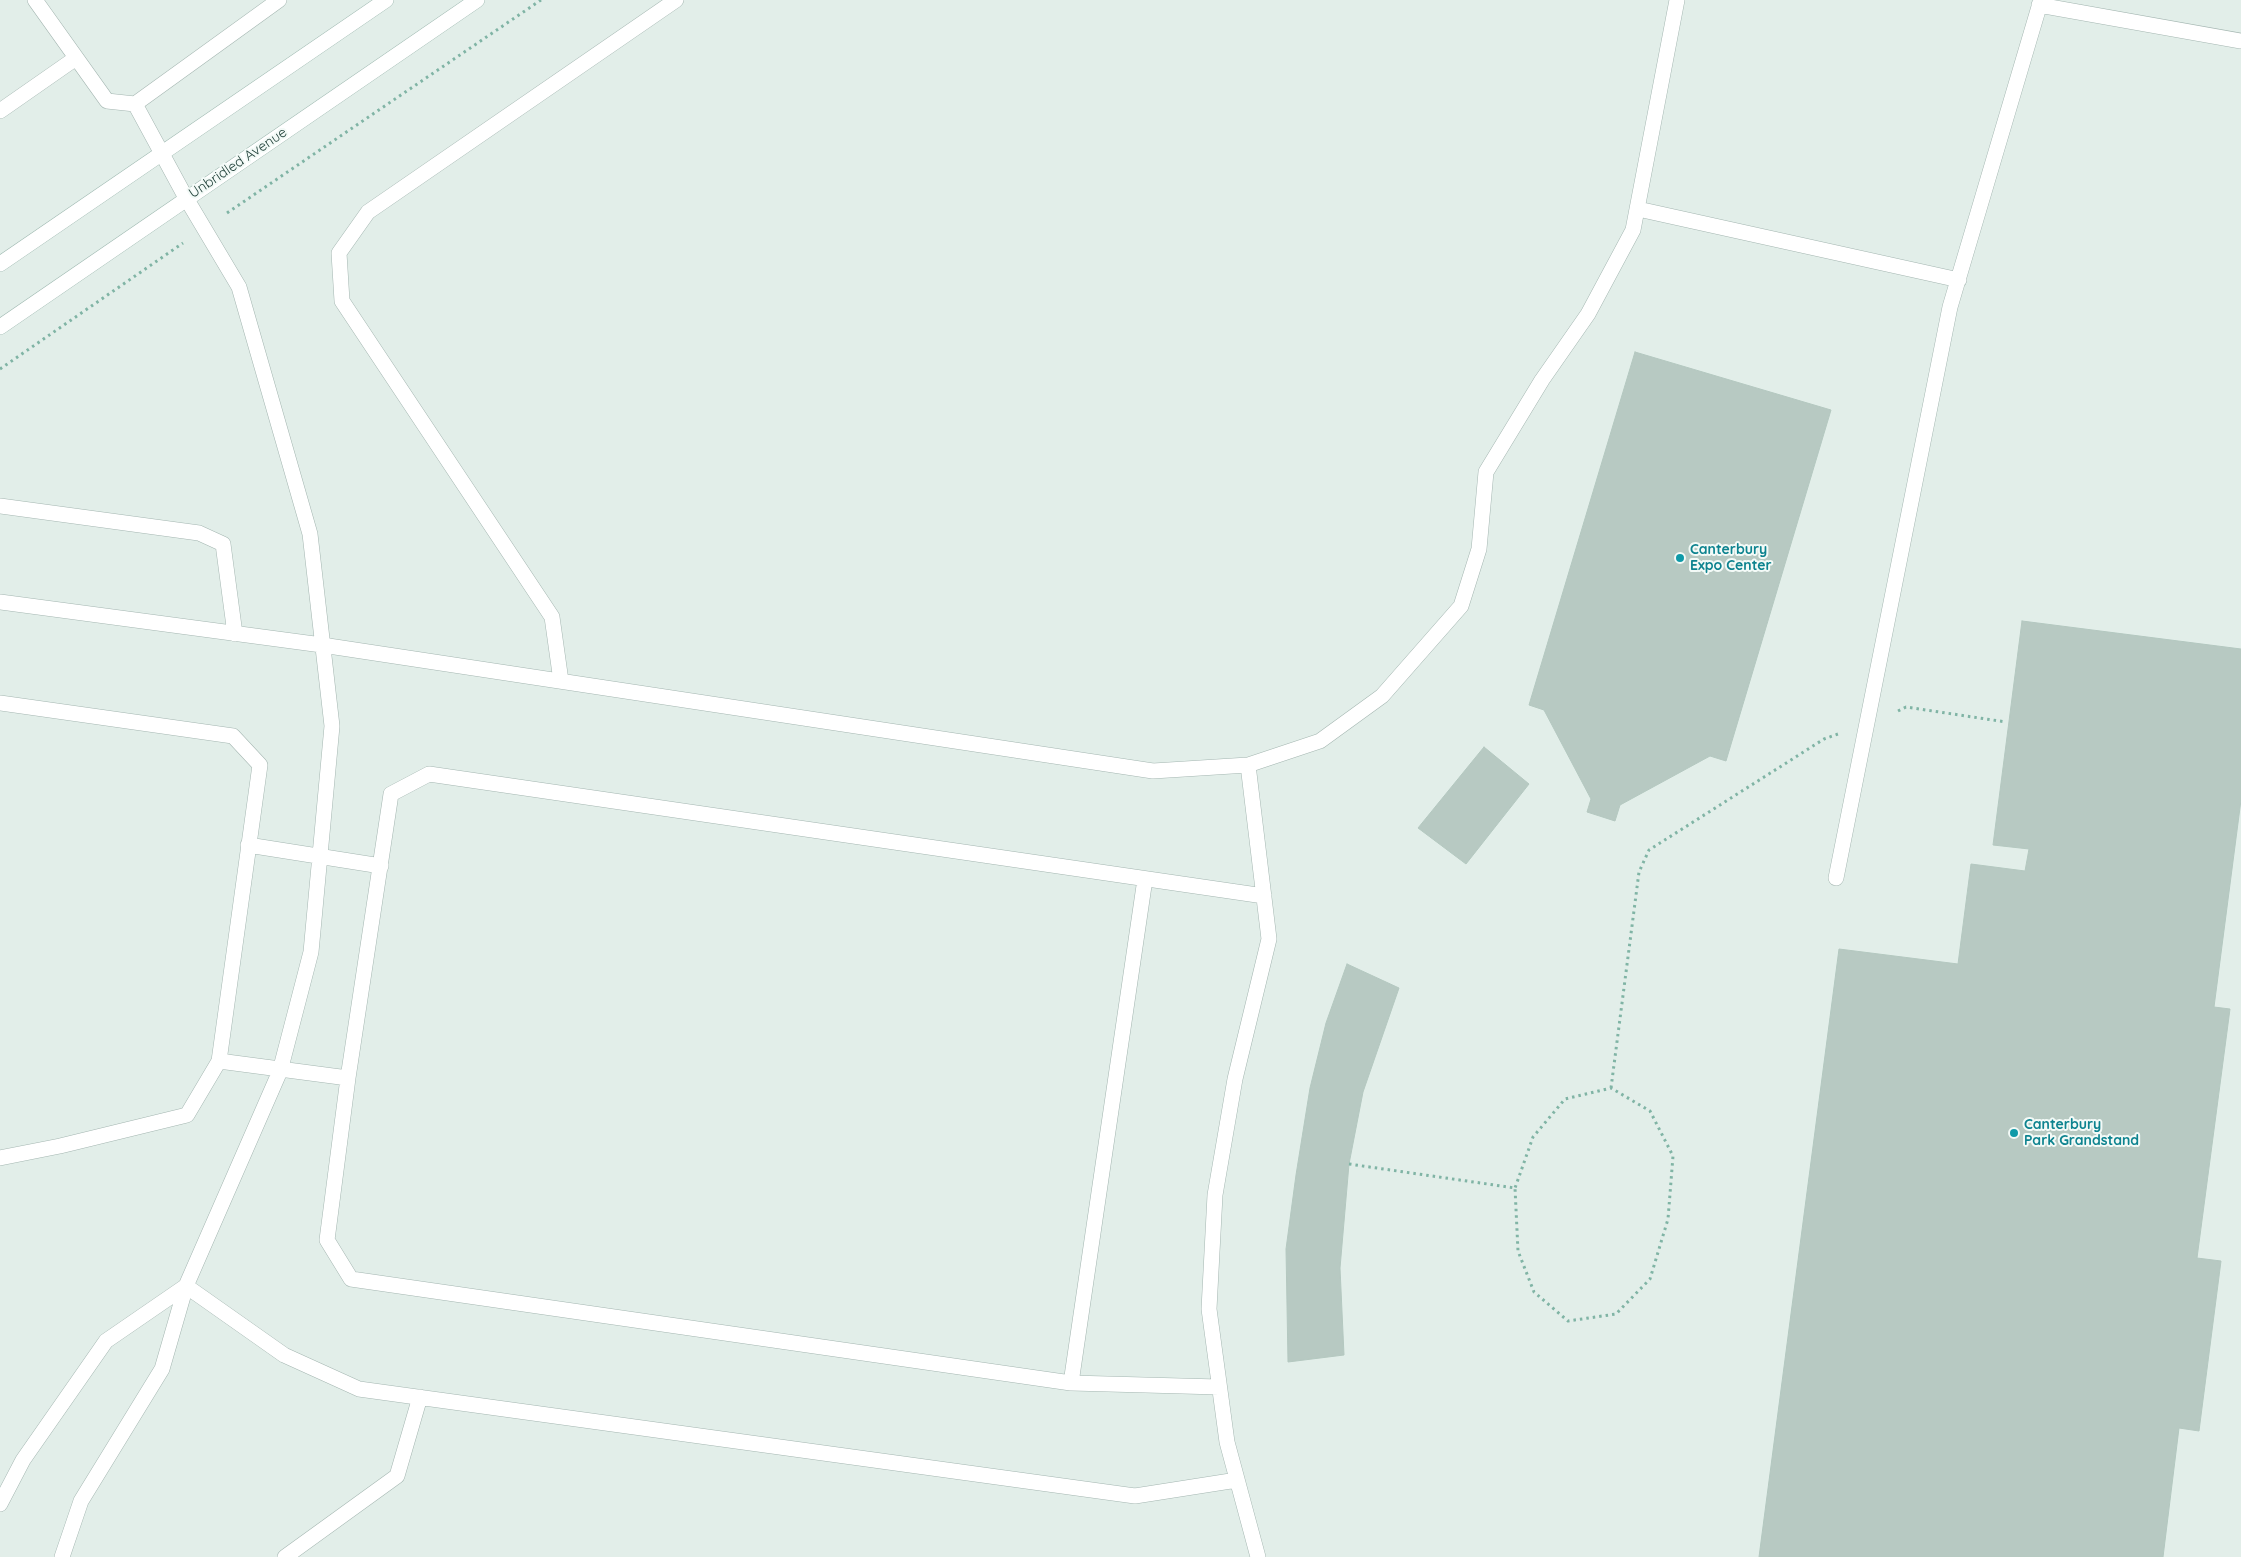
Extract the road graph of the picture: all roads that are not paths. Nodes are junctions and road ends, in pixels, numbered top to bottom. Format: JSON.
{"nodes":[{"id":1,"x":35,"y":0,"type":"edge"},
{"id":2,"x":279,"y":0,"type":"edge"},
{"id":3,"x":386,"y":0,"type":"edge"},
{"id":4,"x":477,"y":0,"type":"edge"},
{"id":5,"x":676,"y":0,"type":"edge"},
{"id":6,"x":1677,"y":0,"type":"edge"},
{"id":7,"x":2040,"y":2,"type":"edge"},
{"id":8,"x":2241,"y":41,"type":"edge"},
{"id":9,"x":76,"y":58,"type":"junction"},
{"id":10,"x":135,"y":104,"type":"junction"},
{"id":11,"x":0,"y":110,"type":"edge"},
{"id":12,"x":162,"y":153,"type":"junction"},
{"id":13,"x":186,"y":198,"type":"junction"},
{"id":14,"x":1638,"y":210,"type":"junction"},
{"id":15,"x":0,"y":264,"type":"edge"},
{"id":16,"x":1959,"y":280,"type":"junction"},
{"id":17,"x":0,"y":327,"type":"edge"},
{"id":18,"x":0,"y":506,"type":"edge"},
{"id":19,"x":0,"y":602,"type":"edge"},
{"id":20,"x":235,"y":634,"type":"junction"},
{"id":21,"x":322,"y":645,"type":"junction"},
{"id":22,"x":560,"y":681,"type":"junction"},
{"id":23,"x":0,"y":703,"type":"edge"},
{"id":24,"x":1248,"y":765,"type":"junction"},
{"id":25,"x":248,"y":845,"type":"junction"},
{"id":26,"x":320,"y":856,"type":"junction"},
{"id":27,"x":381,"y":866,"type":"junction"},
{"id":28,"x":1836,"y":878,"type":"dead end"},
{"id":29,"x":1145,"y":879,"type":"junction"},
{"id":30,"x":1264,"y":896,"type":"junction"},
{"id":31,"x":219,"y":1061,"type":"junction"},
{"id":32,"x":280,"y":1071,"type":"junction"},
{"id":33,"x":348,"y":1078,"type":"junction"},
{"id":34,"x":0,"y":1158,"type":"edge"},
{"id":35,"x":186,"y":1286,"type":"junction"},
{"id":36,"x":1071,"y":1384,"type":"junction"},
{"id":37,"x":1219,"y":1387,"type":"junction"},
{"id":38,"x":420,"y":1397,"type":"junction"},
{"id":39,"x":1237,"y":1480,"type":"junction"},
{"id":40,"x":0,"y":1504,"type":"edge"},
{"id":41,"x":62,"y":1557,"type":"edge"},
{"id":42,"x":285,"y":1557,"type":"edge"},
{"id":43,"x":1258,"y":1557,"type":"edge"}],
"edges":[{"from":1,"to":9,"type":"street"},
{"from":2,"to":10,"type":"street"},
{"from":3,"to":12,"type":"street"},
{"from":4,"to":13,"type":"street","name":"Unbridled Avenue"},
{"from":5,"to":22,"type":"street"},
{"from":6,"to":14,"type":"street"},
{"from":7,"to":8,"type":"street"},
{"from":7,"to":16,"type":"street"},
{"from":9,"to":10,"type":"street"},
{"from":9,"to":11,"type":"street"},
{"from":10,"to":12,"type":"street"},
{"from":12,"to":13,"type":"street"},
{"from":12,"to":15,"type":"street"},
{"from":13,"to":17,"type":"street","name":"Unbridled Avenue"},
{"from":13,"to":21,"type":"street"},
{"from":14,"to":16,"type":"street"},
{"from":14,"to":24,"type":"street"},
{"from":16,"to":28,"type":"street"},
{"from":18,"to":20,"type":"street"},
{"from":19,"to":20,"type":"street"},
{"from":20,"to":21,"type":"street"},
{"from":21,"to":22,"type":"street"},
{"from":21,"to":26,"type":"street"},
{"from":22,"to":24,"type":"street"},
{"from":23,"to":25,"type":"street"},
{"from":24,"to":30,"type":"street"},
{"from":25,"to":26,"type":"street"},
{"from":25,"to":31,"type":"street"},
{"from":26,"to":27,"type":"street"},
{"from":26,"to":32,"type":"street"},
{"from":27,"to":29,"type":"street"},
{"from":27,"to":33,"type":"street"},
{"from":29,"to":30,"type":"street"},
{"from":29,"to":36,"type":"street"},
{"from":30,"to":37,"type":"street"},
{"from":31,"to":32,"type":"street"},
{"from":31,"to":34,"type":"street"},
{"from":32,"to":33,"type":"street"},
{"from":32,"to":35,"type":"street"},
{"from":33,"to":36,"type":"street"},
{"from":35,"to":38,"type":"street"},
{"from":35,"to":40,"type":"street"},
{"from":35,"to":41,"type":"street"},
{"from":36,"to":37,"type":"street"},
{"from":37,"to":39,"type":"street"},
{"from":38,"to":39,"type":"street"},
{"from":38,"to":42,"type":"street"},
{"from":39,"to":43,"type":"street"}]}
